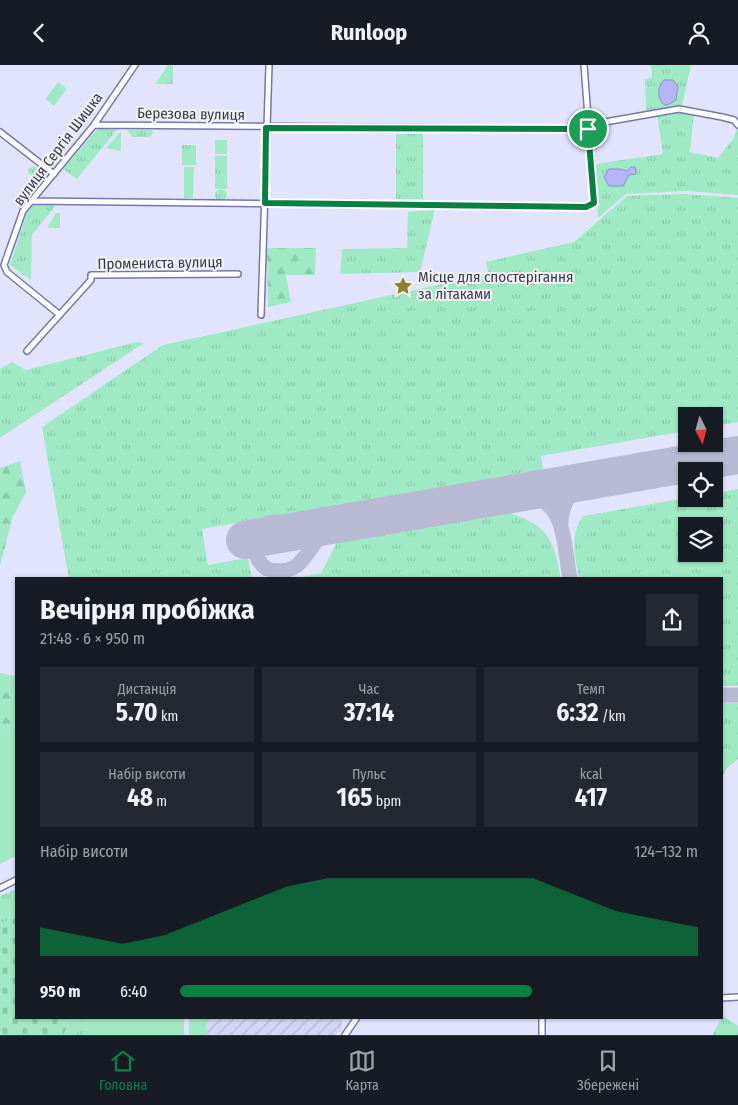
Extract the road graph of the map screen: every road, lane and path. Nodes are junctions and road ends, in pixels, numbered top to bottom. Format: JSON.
{"nodes":[{"id":1,"x":135,"y":65,"type":"edge"},
{"id":2,"x":269,"y":65,"type":"edge"},
{"id":3,"x":584,"y":65,"type":"edge"},
{"id":4,"x":94,"y":125,"type":"junction"},
{"id":5,"x":738,"y":125,"type":"edge"},
{"id":6,"x":588,"y":127,"type":"junction"},
{"id":7,"x":266,"y":128,"type":"junction"},
{"id":8,"x":0,"y":132,"type":"edge"},
{"id":9,"x":54,"y":174,"type":"junction"},
{"id":10,"x":32,"y":201,"type":"junction"},
{"id":11,"x":265,"y":203,"type":"junction"},
{"id":12,"x":238,"y":274,"type":"dead end"},
{"id":13,"x":60,"y":315,"type":"junction"},
{"id":14,"x":261,"y":315,"type":"dead end"},
{"id":15,"x":27,"y":351,"type":"dead end"},
{"id":16,"x":15,"y":880,"type":"edge"},
{"id":17,"x":0,"y":888,"type":"edge"},
{"id":18,"x":723,"y":997,"type":"edge"},
{"id":19,"x":738,"y":997,"type":"edge"},
{"id":20,"x":356,"y":1019,"type":"edge"},
{"id":21,"x":542,"y":1019,"type":"edge"},
{"id":22,"x":345,"y":1035,"type":"edge"},
{"id":23,"x":542,"y":1035,"type":"edge"}],
"edges":[{"from":1,"to":4,"type":"street","name":"вулиця Сергія Шишка"},
{"from":2,"to":7,"type":"street"},
{"from":3,"to":6,"type":"street"},
{"from":4,"to":7,"type":"street","name":"Березова вулиця"},
{"from":4,"to":9,"type":"street","name":"вулиця Сергія Шишка"},
{"from":5,"to":6,"type":"street","name":"Березова вулиця"},
{"from":6,"to":7,"type":"street","name":"Березова вулиця"},
{"from":6,"to":11,"type":"street"},
{"from":7,"to":11,"type":"street"},
{"from":8,"to":9,"type":"street"},
{"from":9,"to":10,"type":"street","name":"вулиця Сергія Шишка"},
{"from":10,"to":11,"type":"street"},
{"from":10,"to":13,"type":"street","name":"вулиця Сергія Шишка"},
{"from":11,"to":14,"type":"street"},
{"from":12,"to":13,"type":"street","name":"Промениста вулиця"},
{"from":13,"to":15,"type":"street","name":"Промениста вулиця"},
{"from":16,"to":17,"type":"street"},
{"from":18,"to":19,"type":"street"},
{"from":20,"to":22,"type":"street"},
{"from":21,"to":23,"type":"street"}]}
